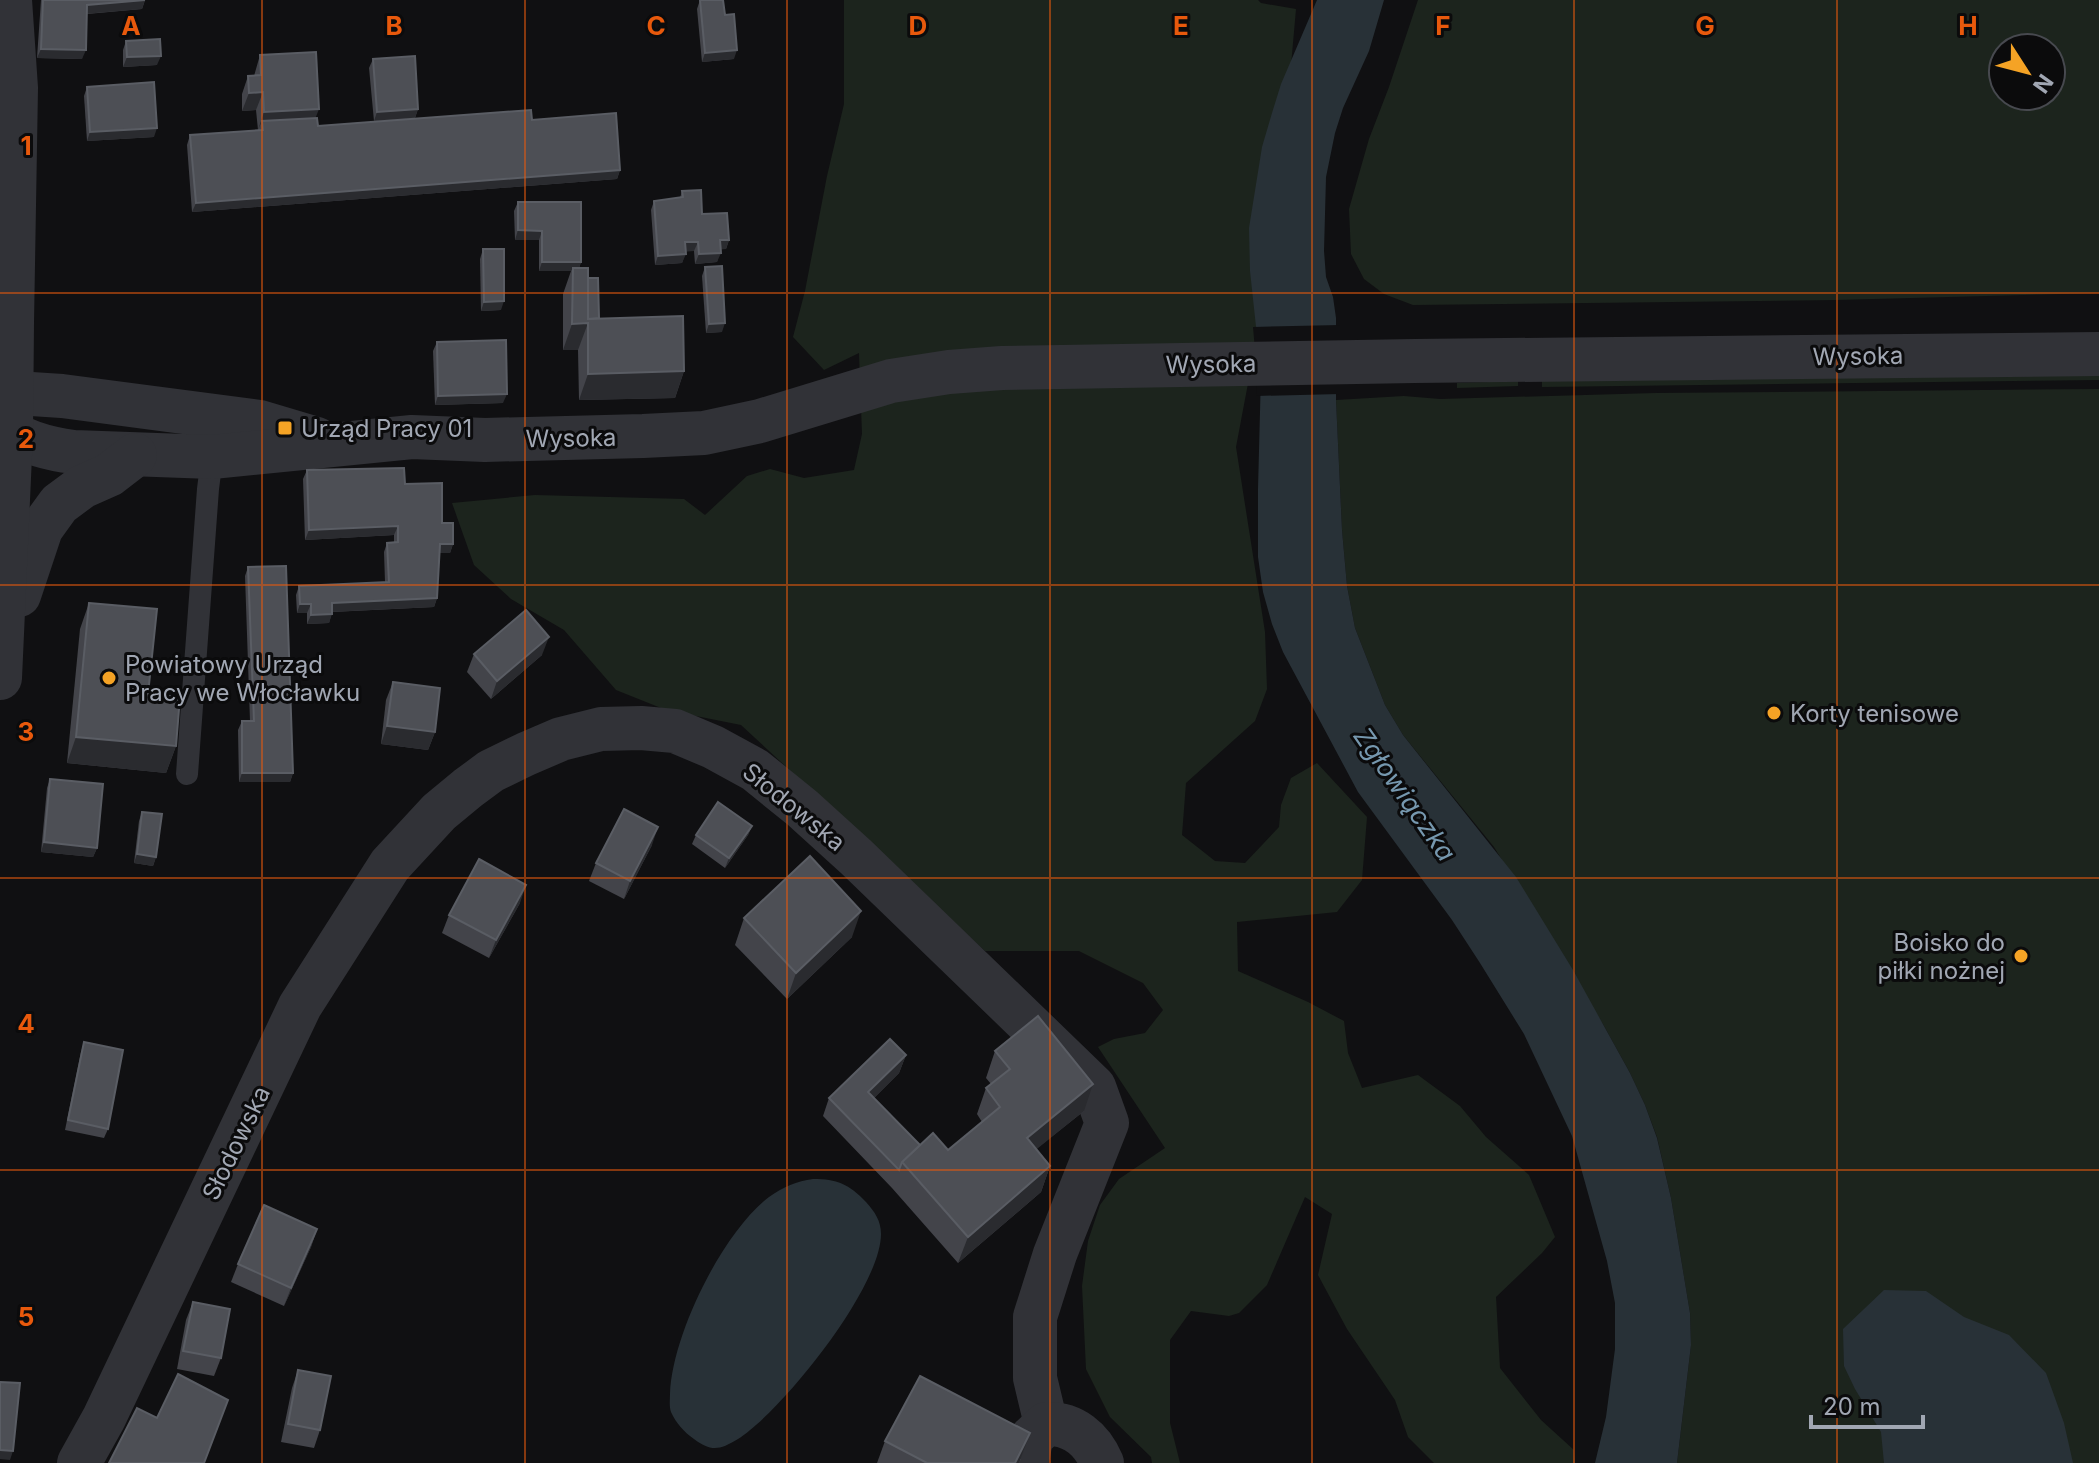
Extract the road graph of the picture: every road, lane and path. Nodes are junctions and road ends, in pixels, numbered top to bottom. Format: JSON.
{"nodes":[{"id":1,"x":10,"y":0,"type":"edge"},
{"id":2,"x":2099,"y":354,"type":"edge"},
{"id":3,"x":5,"y":410,"type":"edge"},
{"id":4,"x":331,"y":444,"type":"junction"},
{"id":5,"x":135,"y":455,"type":"junction"},
{"id":6,"x":212,"y":457,"type":"junction"},
{"id":7,"x":1,"y":658,"type":"edge"},
{"id":8,"x":187,"y":774,"type":"dead end"},
{"id":9,"x":1046,"y":1424,"type":"junction"},
{"id":10,"x":79,"y":1463,"type":"edge"},
{"id":11,"x":1027,"y":1463,"type":"edge"},
{"id":12,"x":1102,"y":1463,"type":"edge"}],
"edges":[{"from":1,"to":3,"type":"street"},
{"from":2,"to":4,"type":"street","name":"Wysoka"},
{"from":3,"to":4,"type":"street","name":"Wysoka"},
{"from":3,"to":5,"type":"street","name":"Wysoka"},
{"from":3,"to":7,"type":"street"},
{"from":4,"to":6,"type":"street","name":"Wysoka"},
{"from":5,"to":6,"type":"street","name":"Wysoka"},
{"from":5,"to":7,"type":"street"},
{"from":6,"to":8,"type":"lane"},
{"from":9,"to":10,"type":"street","name":"Słodowska"},
{"from":9,"to":11,"type":"street"},
{"from":9,"to":12,"type":"street"}]}
